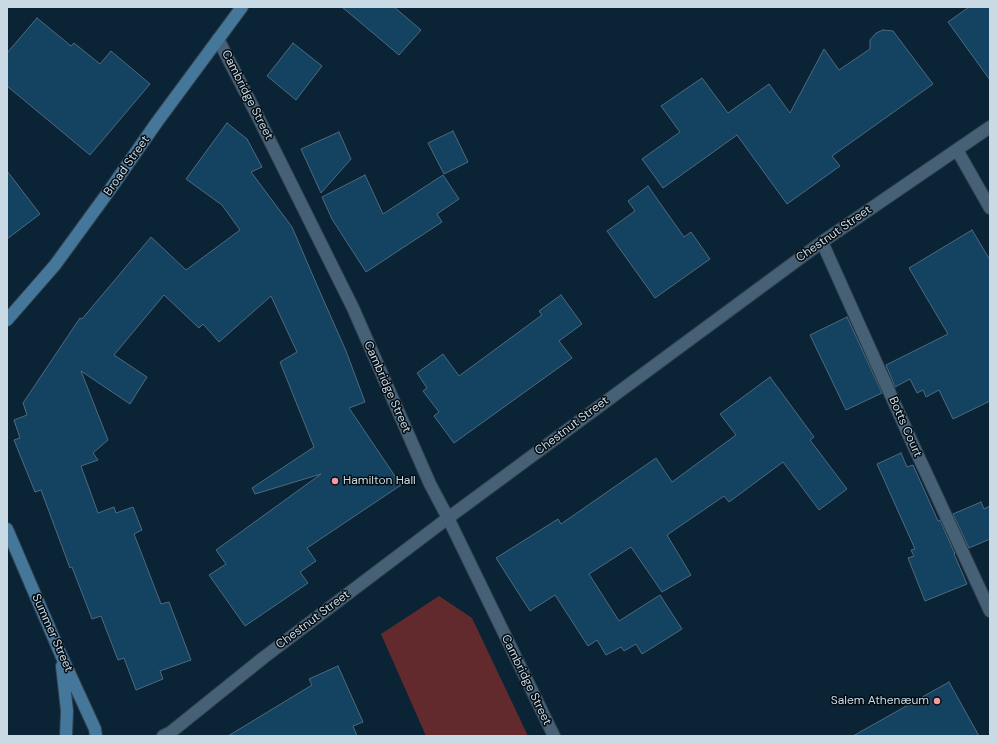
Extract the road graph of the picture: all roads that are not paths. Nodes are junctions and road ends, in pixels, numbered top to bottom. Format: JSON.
{"nodes":[{"id":1,"x":242,"y":7,"type":"edge"},
{"id":2,"x":218,"y":39,"type":"junction"},
{"id":3,"x":990,"y":127,"type":"edge"},
{"id":4,"x":956,"y":150,"type":"junction"},
{"id":5,"x":990,"y":208,"type":"edge"},
{"id":6,"x":822,"y":242,"type":"junction"},
{"id":7,"x":7,"y":320,"type":"edge"},
{"id":8,"x":448,"y":518,"type":"junction"},
{"id":9,"x":7,"y":529,"type":"edge"},
{"id":10,"x":990,"y":611,"type":"edge"},
{"id":11,"x":61,"y":655,"type":"junction"},
{"id":12,"x":66,"y":736,"type":"edge"},
{"id":13,"x":96,"y":736,"type":"edge"},
{"id":14,"x":163,"y":736,"type":"edge"},
{"id":15,"x":554,"y":736,"type":"edge"}],
"edges":[{"from":1,"to":2,"type":"street","name":"Broad Street"},
{"from":2,"to":7,"type":"street","name":"Broad Street"},
{"from":2,"to":8,"type":"street","name":"Cambridge Street"},
{"from":3,"to":4,"type":"street","name":"Chestnut Street"},
{"from":4,"to":5,"type":"street"},
{"from":4,"to":6,"type":"street","name":"Chestnut Street"},
{"from":6,"to":8,"type":"street","name":"Chestnut Street"},
{"from":6,"to":10,"type":"street","name":"Botts Court"},
{"from":8,"to":14,"type":"street","name":"Chestnut Street"},
{"from":8,"to":15,"type":"street","name":"Cambridge Street"},
{"from":9,"to":11,"type":"street","name":"Summer Street"},
{"from":11,"to":12,"type":"street"},
{"from":11,"to":13,"type":"street","name":"Summer Street"}]}
